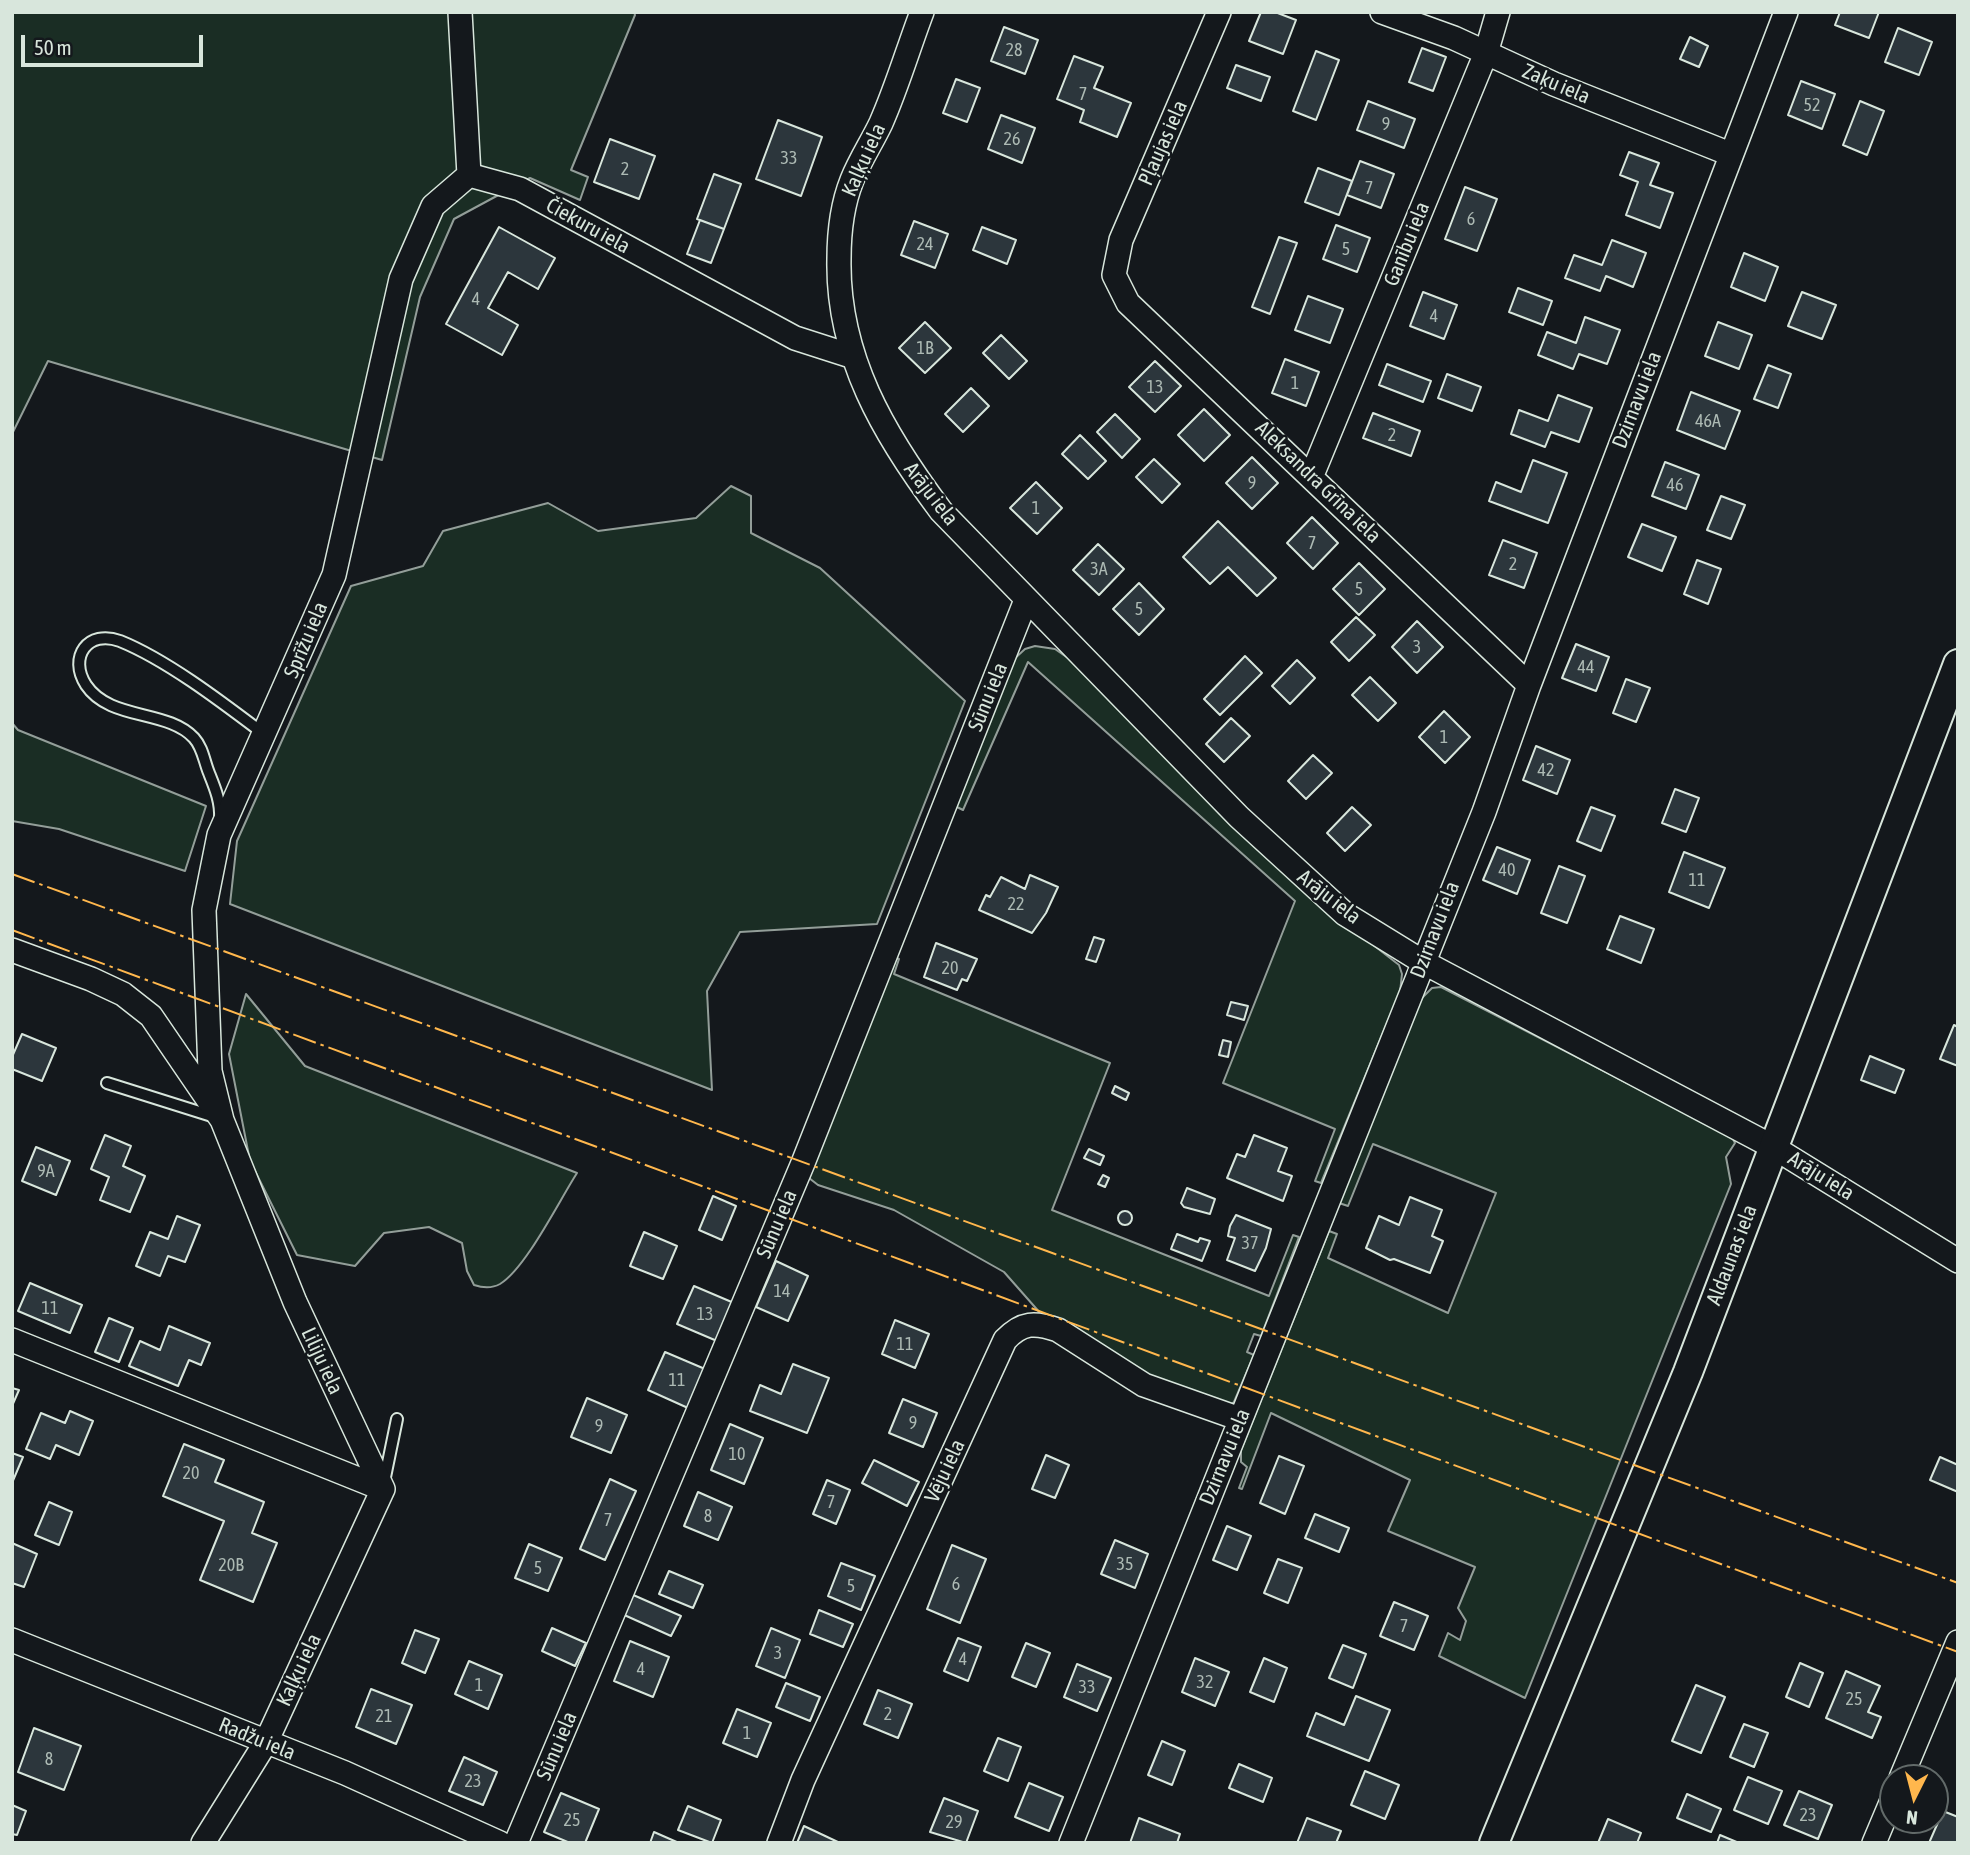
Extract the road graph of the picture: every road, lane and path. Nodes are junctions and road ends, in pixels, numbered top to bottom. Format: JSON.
{"nodes":[{"id":1,"x":460,"y":12,"type":"edge"},
{"id":2,"x":922,"y":12,"type":"edge"},
{"id":3,"x":1219,"y":12,"type":"edge"},
{"id":4,"x":1382,"y":12,"type":"edge"},
{"id":5,"x":1498,"y":12,"type":"edge"},
{"id":6,"x":1786,"y":12,"type":"edge"},
{"id":7,"x":1486,"y":53,"type":"junction"},
{"id":8,"x":1730,"y":154,"type":"junction"},
{"id":9,"x":469,"y":175,"type":"junction"},
{"id":10,"x":1114,"y":275,"type":"joint"},
{"id":11,"x":851,"y":356,"type":"junction"},
{"id":12,"x":1312,"y":475,"type":"junction"},
{"id":13,"x":1026,"y":600,"type":"junction"},
{"id":14,"x":1958,"y":664,"type":"edge"},
{"id":15,"x":1529,"y":685,"type":"junction"},
{"id":16,"x":265,"y":735,"type":"junction"},
{"id":17,"x":219,"y":835,"type":"junction"},
{"id":18,"x":12,"y":950,"type":"edge"},
{"id":19,"x":1423,"y":962,"type":"junction"},
{"id":20,"x":107,"y":1083,"type":"dead end"},
{"id":21,"x":222,"y":1119,"type":"junction"},
{"id":22,"x":1773,"y":1146,"type":"junction"},
{"id":23,"x":1958,"y":1262,"type":"edge"},
{"id":24,"x":12,"y":1340,"type":"edge"},
{"id":25,"x":397,"y":1419,"type":"dead end"},
{"id":26,"x":1240,"y":1419,"type":"junction"},
{"id":27,"x":383,"y":1489,"type":"junction"},
{"id":28,"x":12,"y":1640,"type":"edge"},
{"id":29,"x":1958,"y":1642,"type":"edge"},
{"id":30,"x":266,"y":1742,"type":"junction"},
{"id":31,"x":1907,"y":1764,"type":"edge"},
{"id":32,"x":203,"y":1843,"type":"edge"},
{"id":33,"x":500,"y":1843,"type":"edge"},
{"id":34,"x":516,"y":1843,"type":"edge"},
{"id":35,"x":779,"y":1843,"type":"edge"},
{"id":36,"x":1071,"y":1843,"type":"edge"},
{"id":37,"x":1494,"y":1843,"type":"edge"}],
"edges":[{"from":1,"to":9,"type":"street"},
{"from":2,"to":11,"type":"street","name":"Kaļķu iela"},
{"from":3,"to":10,"type":"street","name":"Pļaujas iela"},
{"from":4,"to":7,"type":"street","name":"Zaķu iela"},
{"from":5,"to":7,"type":"street","name":"Ganību iela"},
{"from":6,"to":8,"type":"street","name":"Dzirnavu iela"},
{"from":7,"to":8,"type":"street","name":"Zaķu iela"},
{"from":7,"to":12,"type":"street","name":"Ganību iela"},
{"from":8,"to":15,"type":"street","name":"Dzirnavu iela"},
{"from":9,"to":11,"type":"street","name":"Čiekuru iela"},
{"from":9,"to":16,"type":"street","name":"Sprīžu iela"},
{"from":10,"to":12,"type":"street","name":"Aleksandra Grīna iela"},
{"from":11,"to":13,"type":"street","name":"Arāju iela"},
{"from":12,"to":15,"type":"street","name":"Aleksandra Grīna iela"},
{"from":13,"to":19,"type":"street","name":"Arāju iela"},
{"from":13,"to":34,"type":"street","name":"Sūnu iela"},
{"from":14,"to":22,"type":"street","name":"Aldaunas iela"},
{"from":15,"to":19,"type":"street","name":"Dzirnavu iela"},
{"from":16,"to":17,"type":"street","name":"Sprīžu iela"},
{"from":16,"to":17,"type":"lane"},
{"from":17,"to":21,"type":"street","name":"Sprīžu iela"},
{"from":18,"to":21,"type":"street","name":"Liliju iela"},
{"from":19,"to":22,"type":"street","name":"Arāju iela"},
{"from":19,"to":26,"type":"street","name":"Dzirnavu iela"},
{"from":20,"to":21,"type":"lane"},
{"from":21,"to":27,"type":"street","name":"Liliju iela"},
{"from":22,"to":23,"type":"street","name":"Arāju iela"},
{"from":22,"to":37,"type":"street","name":"Aldaunas iela"},
{"from":24,"to":27,"type":"street"},
{"from":25,"to":27,"type":"lane"},
{"from":26,"to":35,"type":"street","name":"Vēju iela"},
{"from":26,"to":36,"type":"street","name":"Dzirnavu iela"},
{"from":27,"to":30,"type":"street","name":"Kaļķu iela"},
{"from":28,"to":30,"type":"street","name":"Radžu iela"},
{"from":29,"to":31,"type":"street"},
{"from":30,"to":32,"type":"street","name":"Kaļķu iela"},
{"from":30,"to":33,"type":"street","name":"Radžu iela"}]}
